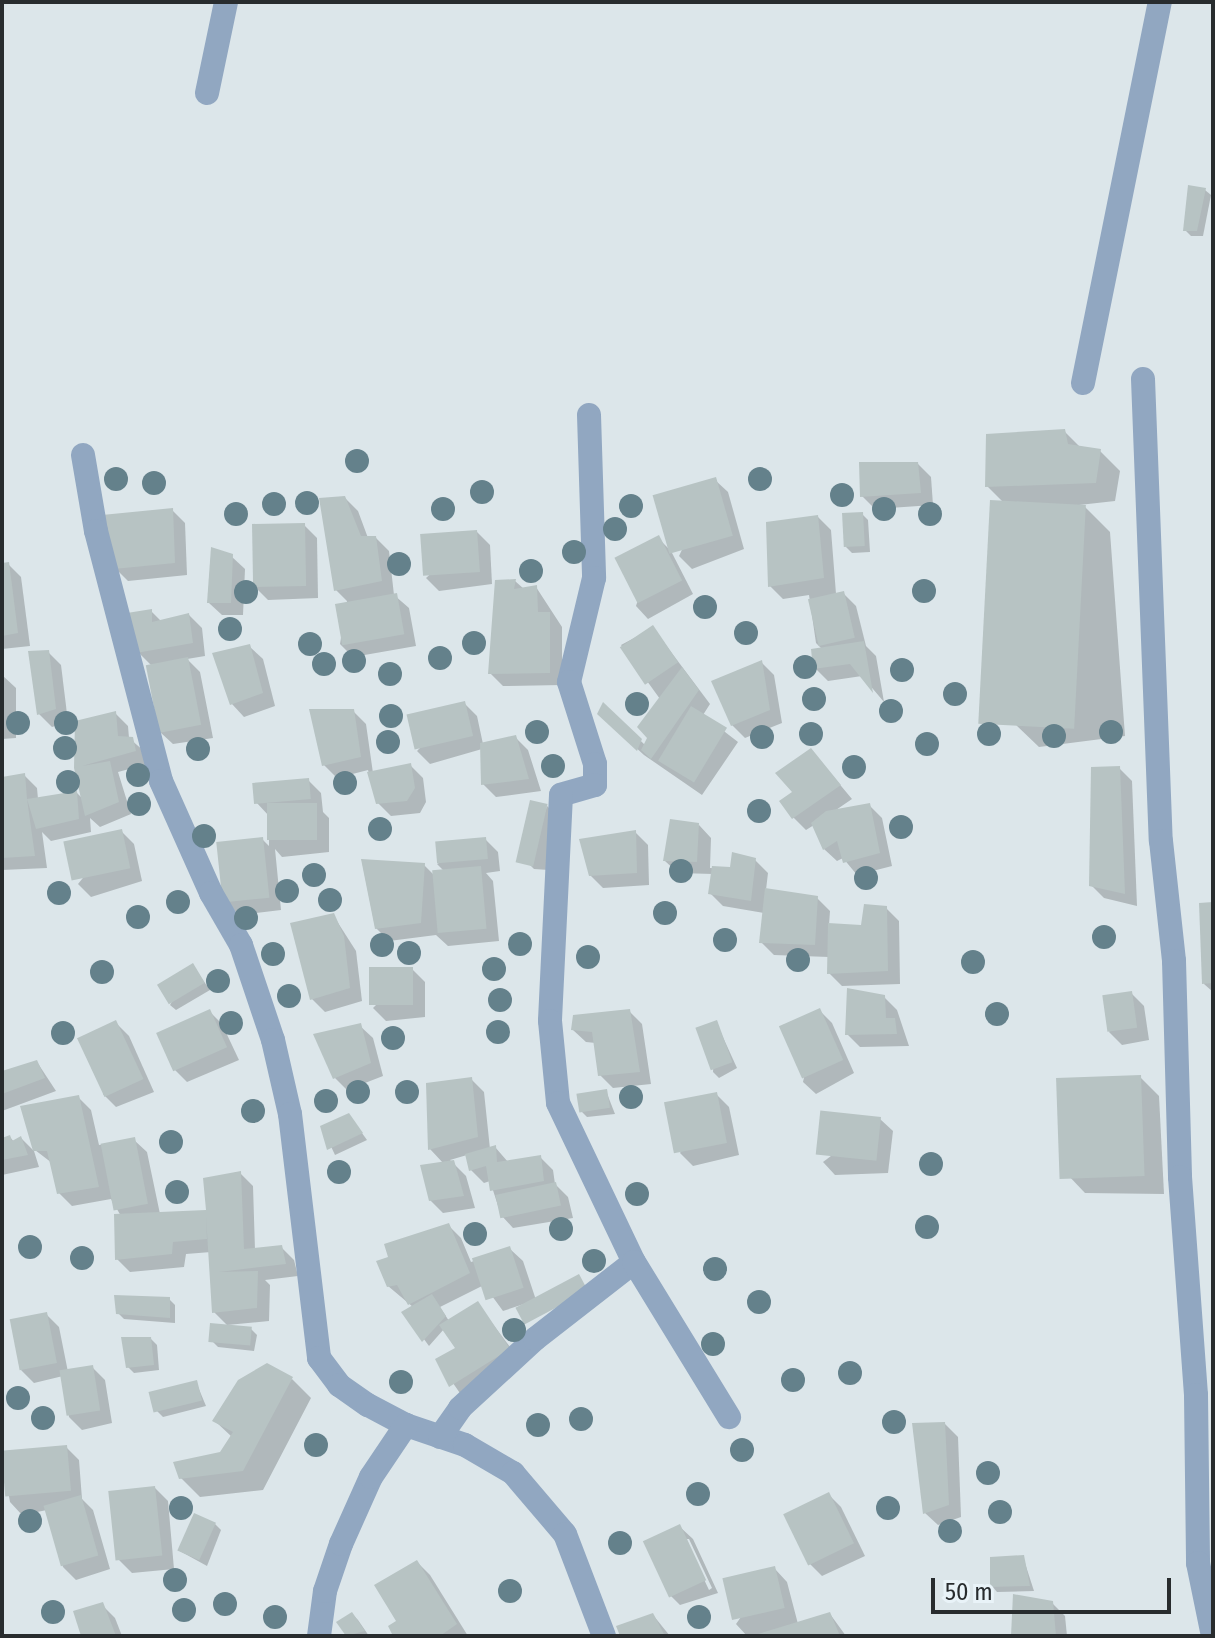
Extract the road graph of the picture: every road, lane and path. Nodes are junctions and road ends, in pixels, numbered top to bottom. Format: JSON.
{"nodes":[{"id":1,"x":226,"y":2,"type":"edge"},
{"id":2,"x":1160,"y":2,"type":"edge"},
{"id":3,"x":207,"y":93,"type":"dead end"},
{"id":4,"x":1143,"y":379,"type":"dead end"},
{"id":5,"x":1083,"y":383,"type":"dead end"},
{"id":6,"x":589,"y":415,"type":"dead end"},
{"id":7,"x":83,"y":455,"type":"dead end"},
{"id":8,"x":634,"y":1262,"type":"junction"},
{"id":9,"x":729,"y":1417,"type":"dead end"},
{"id":10,"x":406,"y":1425,"type":"junction"},
{"id":11,"x":440,"y":1437,"type":"junction"},
{"id":12,"x":1212,"y":1623,"type":"edge"},
{"id":13,"x":319,"y":1636,"type":"edge"},
{"id":14,"x":604,"y":1636,"type":"edge"}],
"edges":[{"from":1,"to":3,"type":"street"},
{"from":2,"to":5,"type":"street"},
{"from":4,"to":12,"type":"street"},
{"from":6,"to":8,"type":"street"},
{"from":7,"to":10,"type":"street"},
{"from":8,"to":9,"type":"street"},
{"from":8,"to":11,"type":"street"},
{"from":10,"to":11,"type":"street"},
{"from":10,"to":13,"type":"street"},
{"from":11,"to":14,"type":"street"}]}
